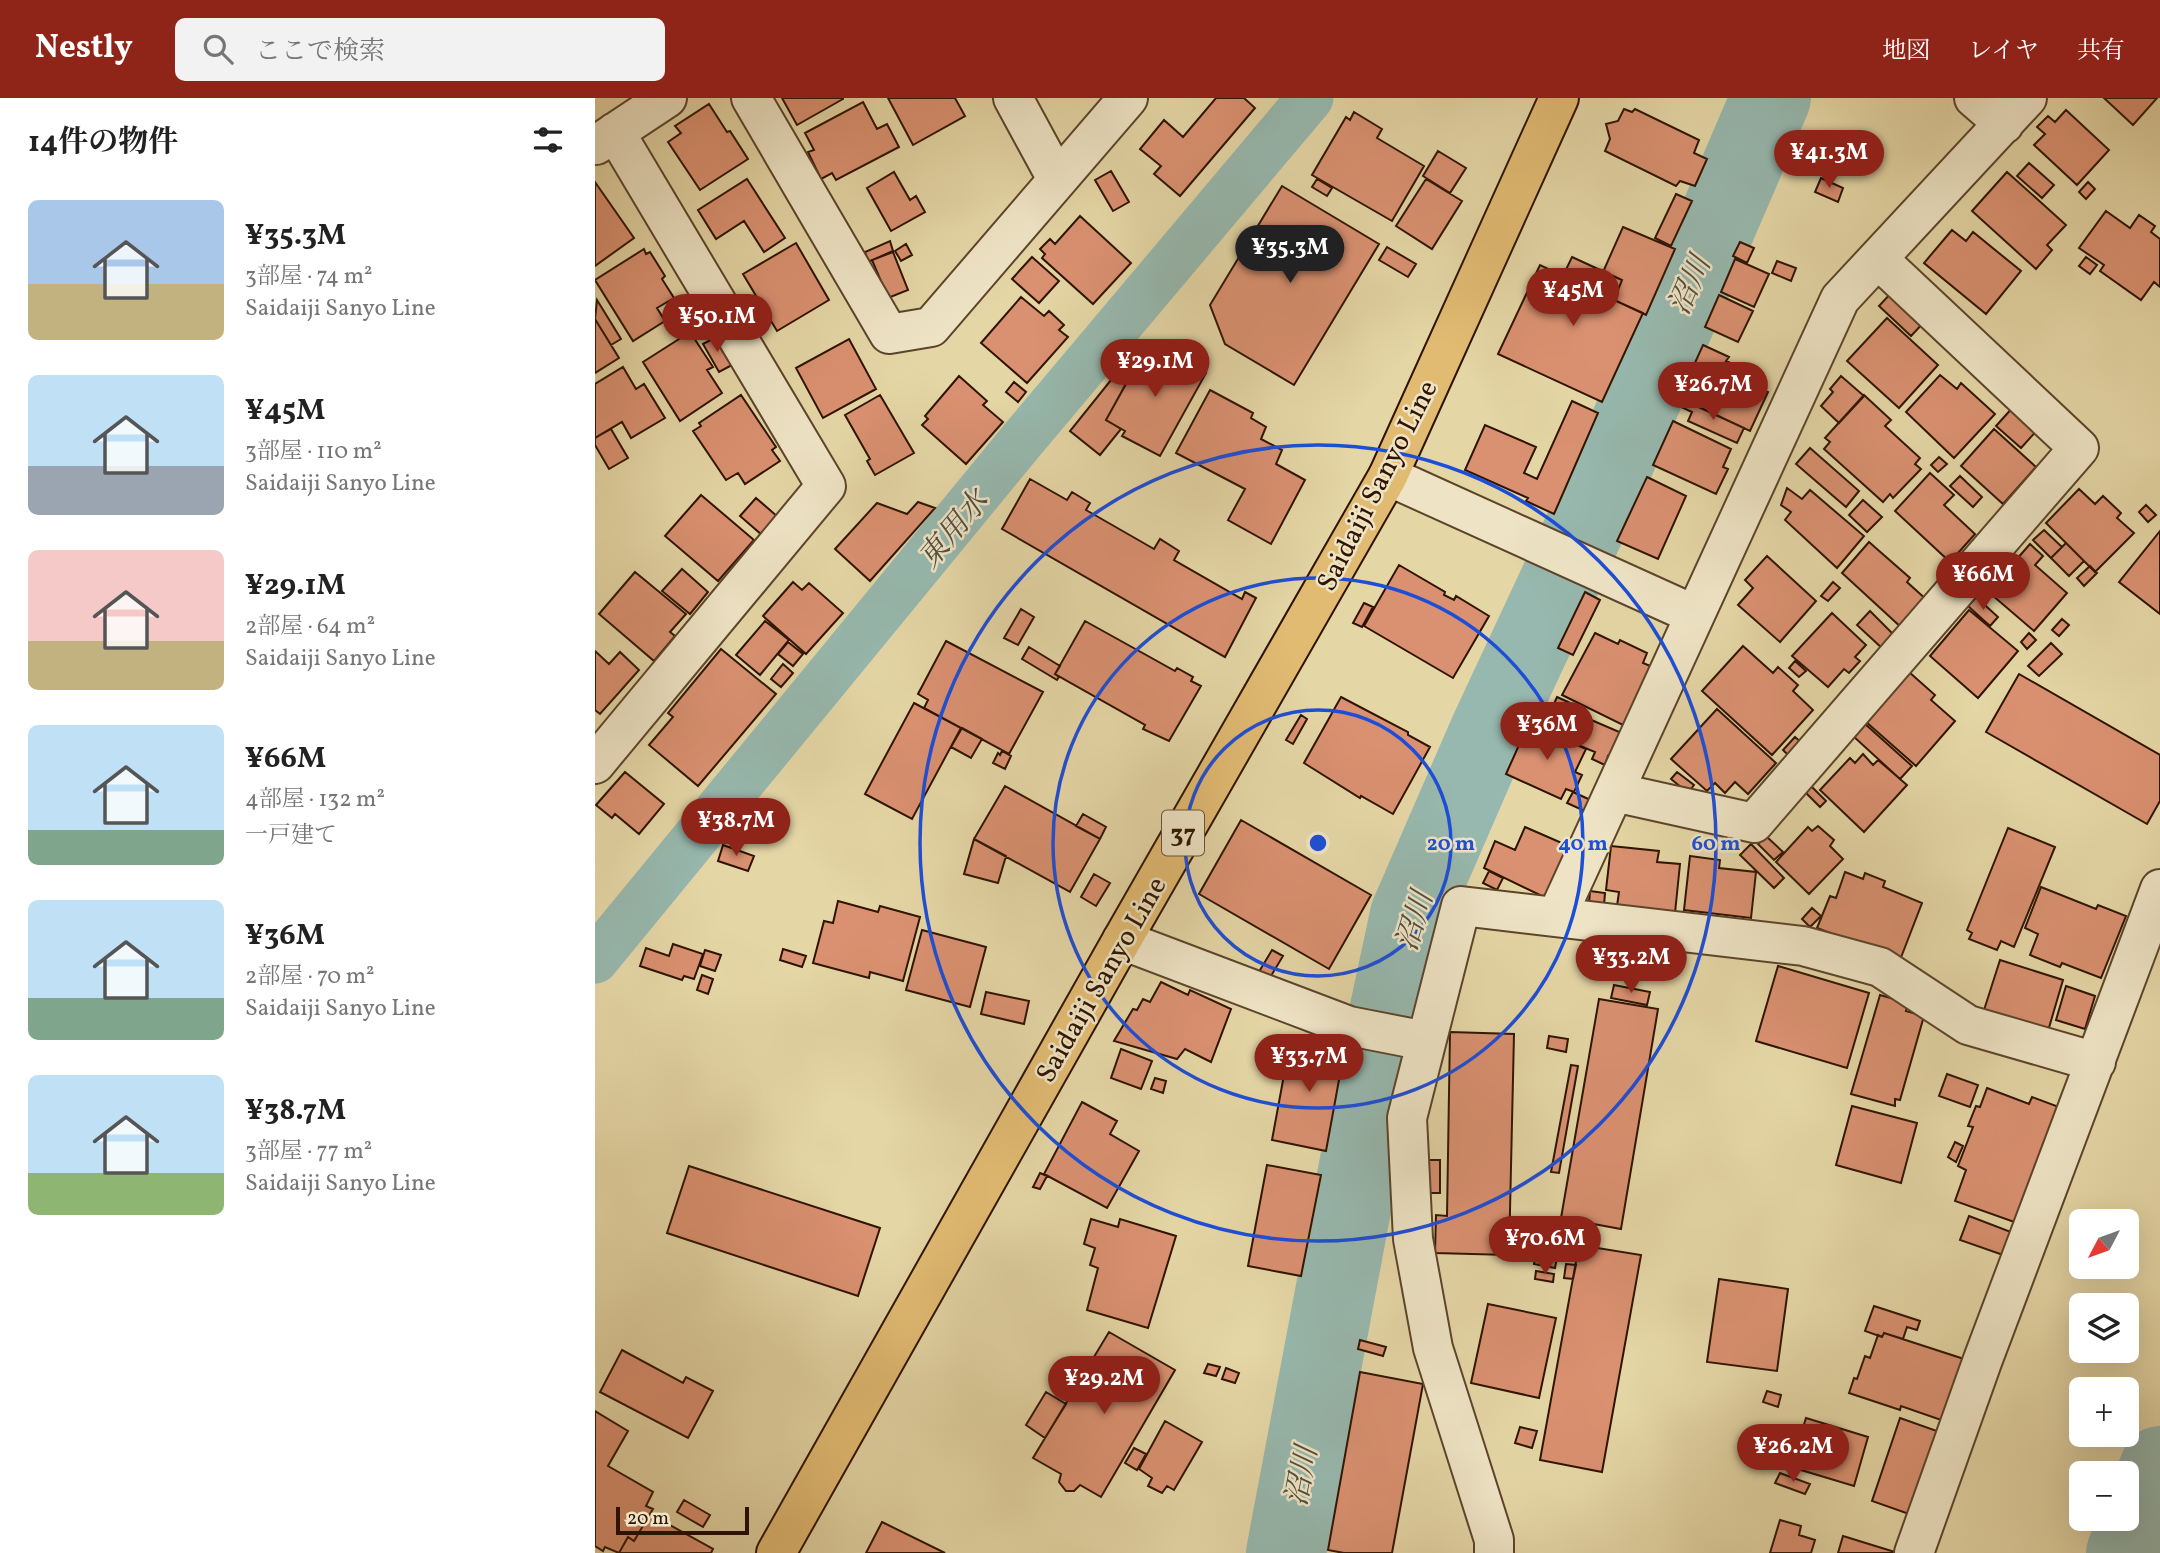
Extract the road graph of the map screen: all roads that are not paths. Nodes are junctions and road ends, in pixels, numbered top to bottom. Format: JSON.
{"nodes":[{"id":1,"x":667,"y":98,"type":"edge"},
{"id":2,"x":751,"y":98,"type":"edge"},
{"id":3,"x":1013,"y":98,"type":"edge"},
{"id":4,"x":1128,"y":98,"type":"edge"},
{"id":5,"x":1559,"y":98,"type":"edge"},
{"id":6,"x":1974,"y":98,"type":"edge"},
{"id":7,"x":2016,"y":111,"type":"edge"},
{"id":8,"x":605,"y":139,"type":"edge"},
{"id":9,"x":1057,"y":178,"type":"junction"},
{"id":10,"x":1878,"y":259,"type":"junction"},
{"id":11,"x":1388,"y":475,"type":"junction"},
{"id":12,"x":1695,"y":615,"type":"junction"},
{"id":13,"x":595,"y":764,"type":"edge"},
{"id":14,"x":1614,"y":792,"type":"junction"},
{"id":15,"x":2160,"y":889,"type":"edge"},
{"id":16,"x":1557,"y":916,"type":"junction"},
{"id":17,"x":1122,"y":940,"type":"junction"},
{"id":18,"x":1426,"y":1041,"type":"junction"},
{"id":19,"x":2096,"y":1062,"type":"junction"},
{"id":20,"x":776,"y":1553,"type":"edge"},
{"id":21,"x":1494,"y":1553,"type":"edge"},
{"id":22,"x":1914,"y":1553,"type":"edge"}],
"edges":[{"from":1,"to":8,"type":"street"},
{"from":2,"to":9,"type":"street"},
{"from":3,"to":9,"type":"street"},
{"from":4,"to":9,"type":"street"},
{"from":5,"to":11,"type":"main road","name":"Saidaiji Sanyo Line","number":"37"},
{"from":6,"to":7,"type":"street"},
{"from":7,"to":10,"type":"street"},
{"from":8,"to":13,"type":"street"},
{"from":10,"to":12,"type":"street"},
{"from":10,"to":14,"type":"street"},
{"from":11,"to":12,"type":"street"},
{"from":11,"to":17,"type":"main road","name":"Saidaiji Sanyo Line","number":"37"},
{"from":12,"to":14,"type":"street"},
{"from":14,"to":16,"type":"street"},
{"from":15,"to":19,"type":"street"},
{"from":16,"to":18,"type":"street"},
{"from":16,"to":19,"type":"street"},
{"from":17,"to":18,"type":"street"},
{"from":17,"to":20,"type":"main road","name":"Saidaiji Sanyo Line","number":"37"},
{"from":18,"to":21,"type":"street"},
{"from":19,"to":22,"type":"street"}]}
